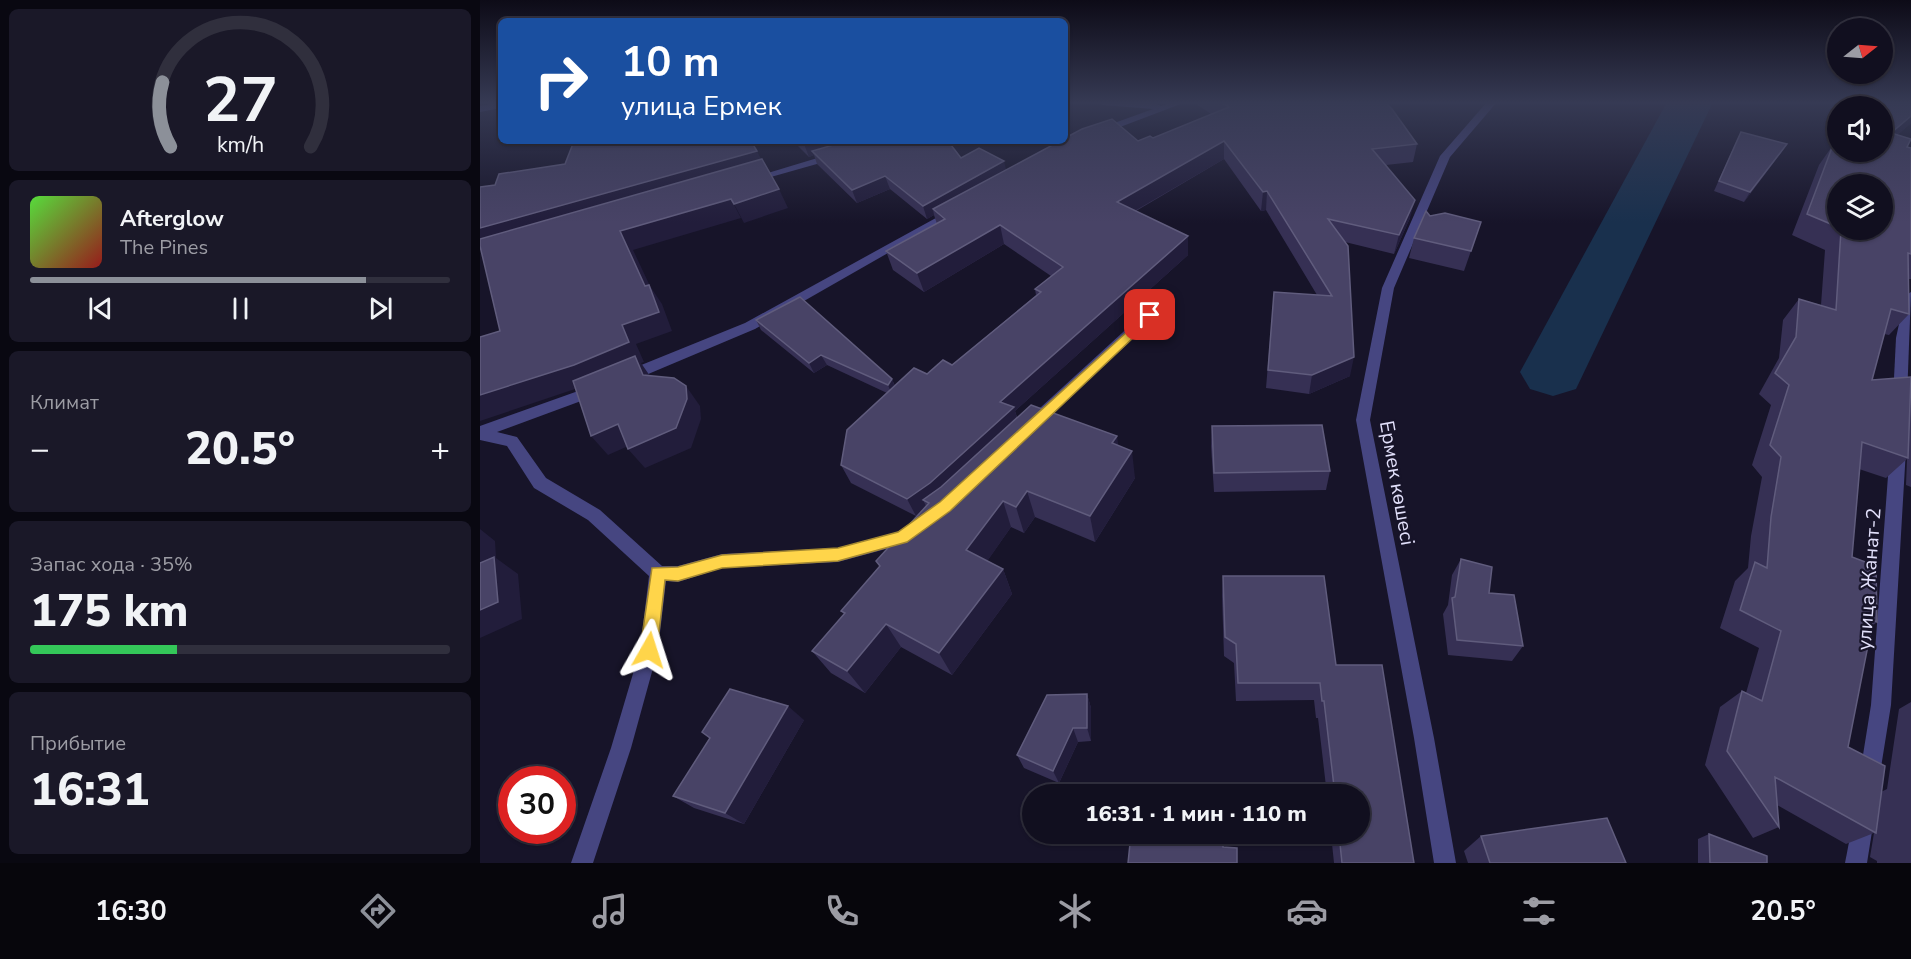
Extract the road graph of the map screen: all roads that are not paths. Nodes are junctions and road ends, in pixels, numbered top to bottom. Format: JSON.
{"nodes":[{"id":1,"x":1456,"y":142,"type":"edge"},
{"id":2,"x":843,"y":153,"type":"edge"},
{"id":3,"x":741,"y":183,"type":"edge"},
{"id":4,"x":961,"y":207,"type":"edge"},
{"id":5,"x":1911,"y":296,"type":"edge"},
{"id":6,"x":1150,"y":315,"type":"dead end"},
{"id":7,"x":480,"y":433,"type":"edge"},
{"id":8,"x":1021,"y":435,"type":"edge"},
{"id":9,"x":928,"y":519,"type":"edge"},
{"id":10,"x":657,"y":573,"type":"junction"},
{"id":11,"x":582,"y":863,"type":"edge"},
{"id":12,"x":1445,"y":863,"type":"edge"},
{"id":13,"x":1856,"y":863,"type":"edge"}],
"edges":[{"from":1,"to":12,"type":"street","name":"Ермек көшесі"},
{"from":2,"to":3,"type":"street"},
{"from":4,"to":7,"type":"street"},
{"from":5,"to":13,"type":"street","name":"улица Жанат-2"},
{"from":6,"to":8,"type":"street"},
{"from":7,"to":10,"type":"street"},
{"from":9,"to":10,"type":"street"},
{"from":10,"to":11,"type":"street"}]}
